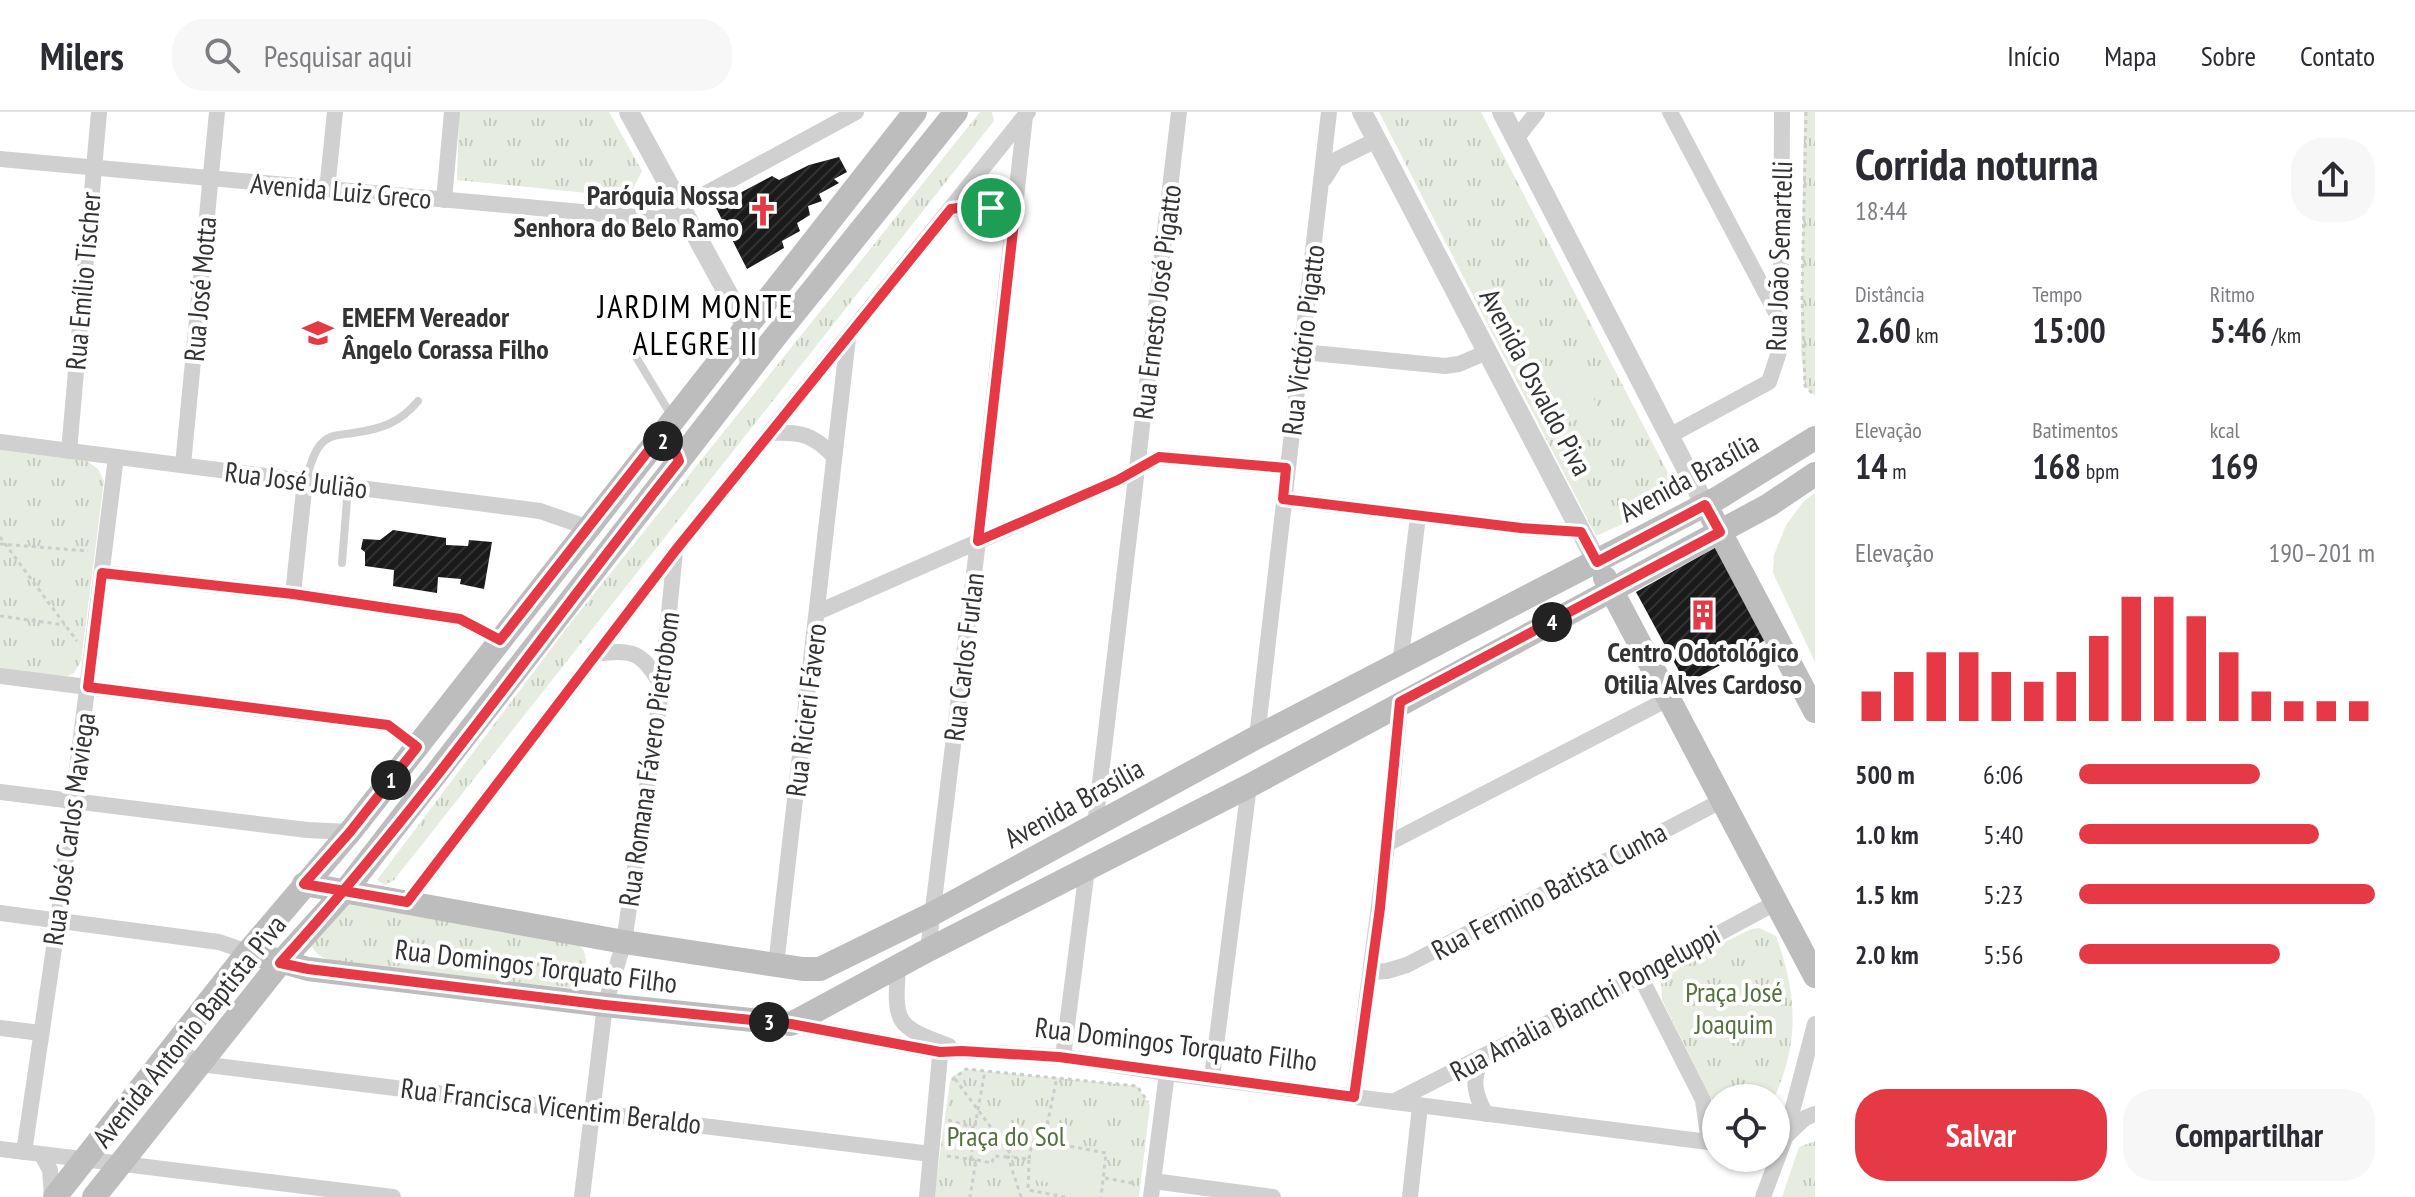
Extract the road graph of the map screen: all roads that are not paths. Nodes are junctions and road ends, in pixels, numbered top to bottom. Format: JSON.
{"nodes":[{"id":1,"x":99,"y":112,"type":"edge"},
{"id":2,"x":217,"y":112,"type":"edge"},
{"id":3,"x":335,"y":112,"type":"edge"},
{"id":4,"x":452,"y":112,"type":"edge"},
{"id":5,"x":629,"y":112,"type":"edge"},
{"id":6,"x":856,"y":112,"type":"edge"},
{"id":7,"x":915,"y":112,"type":"edge"},
{"id":8,"x":956,"y":112,"type":"edge"},
{"id":9,"x":1179,"y":112,"type":"edge"},
{"id":10,"x":1329,"y":112,"type":"edge"},
{"id":11,"x":1362,"y":112,"type":"edge"},
{"id":12,"x":1502,"y":112,"type":"edge"},
{"id":13,"x":1537,"y":112,"type":"edge"},
{"id":14,"x":1670,"y":112,"type":"edge"},
{"id":15,"x":1782,"y":112,"type":"edge"},
{"id":16,"x":1025,"y":113,"type":"edge"},
{"id":17,"x":1516,"y":139,"type":"junction"},
{"id":18,"x":1376,"y":140,"type":"junction"},
{"id":19,"x":0,"y":159,"type":"edge"},
{"id":20,"x":93,"y":168,"type":"junction"},
{"id":21,"x":210,"y":180,"type":"junction"},
{"id":22,"x":1322,"y":182,"type":"junction"},
{"id":23,"x":327,"y":190,"type":"junction"},
{"id":24,"x":444,"y":200,"type":"junction"},
{"id":25,"x":679,"y":207,"type":"junction"},
{"id":26,"x":951,"y":209,"type":"junction"},
{"id":27,"x":1014,"y":222,"type":"junction"},
{"id":28,"x":1781,"y":323,"type":"junction"},
{"id":29,"x":746,"y":327,"type":"junction"},
{"id":30,"x":775,"y":337,"type":"junction"},
{"id":31,"x":849,"y":338,"type":"junction"},
{"id":32,"x":633,"y":352,"type":"dead end"},
{"id":33,"x":1303,"y":352,"type":"junction"},
{"id":34,"x":1487,"y":352,"type":"junction"},
{"id":35,"x":750,"y":369,"type":"junction"},
{"id":36,"x":418,"y":401,"type":"dead end"},
{"id":37,"x":674,"y":419,"type":"junction"},
{"id":38,"x":771,"y":433,"type":"junction"},
{"id":39,"x":1669,"y":436,"type":"junction"},
{"id":40,"x":1815,"y":438,"type":"edge"},
{"id":41,"x":656,"y":441,"type":"junction"},
{"id":42,"x":0,"y":442,"type":"edge"},
{"id":43,"x":69,"y":451,"type":"junction"},
{"id":44,"x":834,"y":456,"type":"junction"},
{"id":45,"x":116,"y":457,"type":"junction"},
{"id":46,"x":679,"y":461,"type":"junction"},
{"id":47,"x":183,"y":465,"type":"junction"},
{"id":48,"x":1138,"y":468,"type":"junction"},
{"id":49,"x":1286,"y":468,"type":"junction"},
{"id":50,"x":1815,"y":474,"type":"edge"},
{"id":51,"x":305,"y":481,"type":"junction"},
{"id":52,"x":348,"y":487,"type":"junction"},
{"id":53,"x":1283,"y":499,"type":"junction"},
{"id":54,"x":1705,"y":505,"type":"junction"},
{"id":55,"x":1418,"y":516,"type":"junction"},
{"id":56,"x":589,"y":528,"type":"junction"},
{"id":57,"x":1581,"y":532,"type":"junction"},
{"id":58,"x":1720,"y":532,"type":"junction"},
{"id":59,"x":978,"y":541,"type":"junction"},
{"id":60,"x":675,"y":551,"type":"junction"},
{"id":61,"x":1597,"y":562,"type":"junction"},
{"id":62,"x":342,"y":563,"type":"dead end"},
{"id":63,"x":102,"y":573,"type":"junction"},
{"id":64,"x":1612,"y":590,"type":"junction"},
{"id":65,"x":293,"y":594,"type":"junction"},
{"id":66,"x":818,"y":612,"type":"junction"},
{"id":67,"x":500,"y":640,"type":"junction"},
{"id":68,"x":595,"y":654,"type":"junction"},
{"id":69,"x":1400,"y":665,"type":"junction"},
{"id":70,"x":0,"y":676,"type":"edge"},
{"id":71,"x":662,"y":685,"type":"junction"},
{"id":72,"x":88,"y":687,"type":"junction"},
{"id":73,"x":1670,"y":698,"type":"junction"},
{"id":74,"x":1400,"y":702,"type":"junction"},
{"id":75,"x":1815,"y":711,"type":"edge"},
{"id":76,"x":1257,"y":737,"type":"junction"},
{"id":77,"x":417,"y":747,"type":"junction"},
{"id":78,"x":1249,"y":786,"type":"junction"},
{"id":79,"x":0,"y":792,"type":"edge"},
{"id":80,"x":1723,"y":800,"type":"junction"},
{"id":81,"x":73,"y":801,"type":"junction"},
{"id":82,"x":1095,"y":825,"type":"junction"},
{"id":83,"x":350,"y":832,"type":"junction"},
{"id":84,"x":1387,"y":844,"type":"junction"},
{"id":85,"x":1087,"y":869,"type":"junction"},
{"id":86,"x":304,"y":884,"type":"junction"},
{"id":87,"x":345,"y":891,"type":"junction"},
{"id":88,"x":407,"y":902,"type":"junction"},
{"id":89,"x":1777,"y":902,"type":"junction"},
{"id":90,"x":0,"y":913,"type":"edge"},
{"id":91,"x":932,"y":914,"type":"junction"},
{"id":92,"x":58,"y":921,"type":"junction"},
{"id":93,"x":624,"y":942,"type":"junction"},
{"id":94,"x":928,"y":950,"type":"junction"},
{"id":95,"x":248,"y":952,"type":"junction"},
{"id":96,"x":280,"y":963,"type":"junction"},
{"id":97,"x":776,"y":965,"type":"junction"},
{"id":98,"x":898,"y":967,"type":"junction"},
{"id":99,"x":1372,"y":972,"type":"junction"},
{"id":100,"x":1640,"y":976,"type":"junction"},
{"id":101,"x":1815,"y":976,"type":"edge"},
{"id":102,"x":605,"y":1005,"type":"junction"},
{"id":103,"x":791,"y":1024,"type":"junction"},
{"id":104,"x":1815,"y":1024,"type":"edge"},
{"id":105,"x":0,"y":1028,"type":"edge"},
{"id":106,"x":41,"y":1033,"type":"junction"},
{"id":107,"x":175,"y":1048,"type":"junction"},
{"id":108,"x":940,"y":1048,"type":"junction"},
{"id":109,"x":1061,"y":1057,"type":"junction"},
{"id":110,"x":1483,"y":1058,"type":"junction"},
{"id":111,"x":200,"y":1064,"type":"junction"},
{"id":112,"x":1167,"y":1073,"type":"junction"},
{"id":113,"x":1212,"y":1077,"type":"junction"},
{"id":114,"x":1354,"y":1097,"type":"junction"},
{"id":115,"x":1702,"y":1098,"type":"edge"},
{"id":116,"x":1393,"y":1102,"type":"junction"},
{"id":117,"x":1420,"y":1106,"type":"junction"},
{"id":118,"x":592,"y":1111,"type":"junction"},
{"id":119,"x":1486,"y":1114,"type":"junction"},
{"id":120,"x":1815,"y":1114,"type":"edge"},
{"id":121,"x":1790,"y":1119,"type":"edge"},
{"id":122,"x":1790,"y":1133,"type":"edge"},
{"id":123,"x":1702,"y":1142,"type":"edge"},
{"id":124,"x":0,"y":1149,"type":"edge"},
{"id":125,"x":24,"y":1152,"type":"junction"},
{"id":126,"x":931,"y":1154,"type":"junction"},
{"id":127,"x":42,"y":1155,"type":"junction"},
{"id":128,"x":85,"y":1160,"type":"junction"},
{"id":129,"x":121,"y":1164,"type":"junction"},
{"id":130,"x":1771,"y":1172,"type":"edge"},
{"id":131,"x":1148,"y":1188,"type":"edge"},
{"id":132,"x":54,"y":1197,"type":"edge"},
{"id":133,"x":94,"y":1197,"type":"edge"},
{"id":134,"x":393,"y":1197,"type":"edge"},
{"id":135,"x":582,"y":1197,"type":"edge"},
{"id":136,"x":927,"y":1197,"type":"edge"},
{"id":137,"x":1273,"y":1197,"type":"edge"},
{"id":138,"x":1410,"y":1197,"type":"edge"},
{"id":139,"x":1763,"y":1197,"type":"edge"}],
"edges":[{"from":1,"to":20,"type":"street","name":"Rua Emílio Tischer"},
{"from":2,"to":21,"type":"street","name":"Rua José Motta"},
{"from":3,"to":23,"type":"street"},
{"from":4,"to":24,"type":"street"},
{"from":5,"to":25,"type":"street"},
{"from":6,"to":25,"type":"street","name":"Avenida Luiz Greco"},
{"from":7,"to":29,"type":"main road","name":"Avenida Antonio Baptista Piva"},
{"from":8,"to":30,"type":"main road","name":"Avenida Antonio Baptista Piva"},
{"from":9,"to":48,"type":"street","name":"Rua Ernesto José Pigatto"},
{"from":10,"to":22,"type":"street","name":"Rua Victório Pigatto"},
{"from":11,"to":18,"type":"street","name":"Avenida Osvaldo Piva"},
{"from":12,"to":17,"type":"street"},
{"from":13,"to":17,"type":"street"},
{"from":14,"to":28,"type":"street"},
{"from":15,"to":28,"type":"street","name":"Rua João Semartelli"},
{"from":16,"to":26,"type":"street"},
{"from":16,"to":27,"type":"street","name":"Rua Carlos Furlan"},
{"from":17,"to":39,"type":"street"},
{"from":18,"to":22,"type":"street"},
{"from":18,"to":34,"type":"street","name":"Avenida Osvaldo Piva"},
{"from":19,"to":20,"type":"street","name":"Avenida Luiz Greco"},
{"from":20,"to":21,"type":"street","name":"Avenida Luiz Greco"},
{"from":20,"to":43,"type":"street","name":"Rua Emílio Tischer"},
{"from":21,"to":23,"type":"street","name":"Avenida Luiz Greco"},
{"from":21,"to":47,"type":"street","name":"Rua José Motta"},
{"from":22,"to":33,"type":"street","name":"Rua Victório Pigatto"},
{"from":23,"to":24,"type":"street","name":"Avenida Luiz Greco"},
{"from":24,"to":25,"type":"street","name":"Avenida Luiz Greco"},
{"from":25,"to":29,"type":"street"},
{"from":26,"to":27,"type":"street"},
{"from":26,"to":31,"type":"street"},
{"from":27,"to":59,"type":"street","name":"Rua Carlos Furlan"},
{"from":28,"to":39,"type":"street","name":"Rua João Semartelli"},
{"from":29,"to":30,"type":"street"},
{"from":29,"to":35,"type":"street"},
{"from":29,"to":37,"type":"main road","name":"Avenida Antonio Baptista Piva"},
{"from":30,"to":35,"type":"main road","name":"Avenida Antonio Baptista Piva"},
{"from":31,"to":38,"type":"street"},
{"from":31,"to":44,"type":"street","name":"Rua Ricieri Fávero"},
{"from":32,"to":37,"type":"lane"},
{"from":33,"to":34,"type":"street"},
{"from":33,"to":49,"type":"street","name":"Rua Victório Pigatto"},
{"from":34,"to":57,"type":"street","name":"Avenida Osvaldo Piva"},
{"from":35,"to":46,"type":"main road","name":"Avenida Antonio Baptista Piva"},
{"from":36,"to":51,"type":"lane"},
{"from":37,"to":41,"type":"main road","name":"Avenida Antonio Baptista Piva"},
{"from":38,"to":44,"type":"street"},
{"from":38,"to":60,"type":"street"},
{"from":39,"to":54,"type":"street"},
{"from":40,"to":54,"type":"main road","name":"Avenida Brasília"},
{"from":41,"to":46,"type":"main road"},
{"from":41,"to":56,"type":"main road","name":"Avenida Antonio Baptista Piva"},
{"from":42,"to":43,"type":"street","name":"Rua José Julião"},
{"from":43,"to":45,"type":"street","name":"Rua José Julião"},
{"from":44,"to":66,"type":"street","name":"Rua Ricieri Fávero"},
{"from":45,"to":47,"type":"street","name":"Rua José Julião"},
{"from":45,"to":63,"type":"street","name":"Rua José Carlos Maviega"},
{"from":46,"to":87,"type":"main road","name":"Avenida Antonio Baptista Piva"},
{"from":47,"to":51,"type":"street","name":"Rua José Julião"},
{"from":48,"to":49,"type":"street"},
{"from":48,"to":59,"type":"street"},
{"from":48,"to":82,"type":"street","name":"Rua Ernesto José Pigatto"},
{"from":49,"to":53,"type":"street","name":"Rua Victório Pigatto"},
{"from":50,"to":58,"type":"main road"},
{"from":51,"to":52,"type":"street","name":"Rua José Julião"},
{"from":51,"to":65,"type":"street"},
{"from":52,"to":56,"type":"street","name":"Rua José Julião"},
{"from":52,"to":62,"type":"lane"},
{"from":53,"to":55,"type":"street"},
{"from":53,"to":76,"type":"street","name":"Rua Victório Pigatto"},
{"from":54,"to":58,"type":"main road"},
{"from":54,"to":61,"type":"main road","name":"Avenida Brasília"},
{"from":55,"to":57,"type":"street"},
{"from":55,"to":69,"type":"street"},
{"from":56,"to":67,"type":"main road","name":"Avenida Antonio Baptista Piva"},
{"from":57,"to":61,"type":"street","name":"Avenida Osvaldo Piva"},
{"from":58,"to":64,"type":"main road"},
{"from":58,"to":75,"type":"main road"},
{"from":59,"to":66,"type":"street"},
{"from":59,"to":91,"type":"street","name":"Rua Carlos Furlan"},
{"from":60,"to":68,"type":"street"},
{"from":60,"to":71,"type":"street","name":"Rua Romana Fávero Pietrobom"},
{"from":61,"to":64,"type":"main road","name":"Avenida Osvaldo Piva"},
{"from":61,"to":69,"type":"main road","name":"Avenida Brasília"},
{"from":63,"to":65,"type":"street"},
{"from":63,"to":72,"type":"street","name":"Rua José Carlos Maviega"},
{"from":64,"to":73,"type":"main road","name":"Avenida Osvaldo Piva"},
{"from":64,"to":74,"type":"main road"},
{"from":65,"to":67,"type":"street"},
{"from":66,"to":97,"type":"street","name":"Rua Ricieri Fávero"},
{"from":67,"to":77,"type":"main road","name":"Avenida Antonio Baptista Piva"},
{"from":68,"to":71,"type":"street"},
{"from":68,"to":88,"type":"street"},
{"from":69,"to":76,"type":"main road","name":"Avenida Brasília"},
{"from":70,"to":72,"type":"street"},
{"from":71,"to":93,"type":"street","name":"Rua Romana Fávero Pietrobom"},
{"from":72,"to":77,"type":"street"},
{"from":72,"to":81,"type":"street","name":"Rua José Carlos Maviega"},
{"from":73,"to":80,"type":"main road","name":"Avenida Osvaldo Piva"},
{"from":73,"to":84,"type":"street"},
{"from":74,"to":78,"type":"main road"},
{"from":74,"to":84,"type":"street"},
{"from":76,"to":82,"type":"main road","name":"Avenida Brasília"},
{"from":77,"to":83,"type":"main road","name":"Avenida Antonio Baptista Piva"},
{"from":78,"to":85,"type":"main road"},
{"from":78,"to":113,"type":"street"},
{"from":79,"to":81,"type":"street"},
{"from":80,"to":89,"type":"main road","name":"Avenida Osvaldo Piva"},
{"from":80,"to":99,"type":"street","name":"Rua Fermino Batista Cunha"},
{"from":81,"to":83,"type":"street"},
{"from":81,"to":92,"type":"street","name":"Rua José Carlos Maviega"},
{"from":82,"to":91,"type":"main road","name":"Avenida Brasília"},
{"from":83,"to":86,"type":"main road","name":"Avenida Antonio Baptista Piva"},
{"from":84,"to":99,"type":"street"},
{"from":85,"to":94,"type":"main road"},
{"from":85,"to":109,"type":"street"},
{"from":86,"to":87,"type":"main road","name":"Avenida Brasília"},
{"from":86,"to":95,"type":"main road","name":"Avenida Antonio Baptista Piva"},
{"from":87,"to":88,"type":"main road","name":"Avenida Brasília"},
{"from":87,"to":96,"type":"main road","name":"Avenida Antonio Baptista Piva"},
{"from":88,"to":93,"type":"main road","name":"Avenida Brasília"},
{"from":89,"to":100,"type":"street","name":"Rua Amália Bianchi Pongeluppi"},
{"from":89,"to":101,"type":"main road","name":"Avenida Osvaldo Piva"},
{"from":90,"to":92,"type":"street"},
{"from":91,"to":94,"type":"street","name":"Rua Carlos Furlan"},
{"from":91,"to":97,"type":"main road","name":"Avenida Brasília"},
{"from":92,"to":95,"type":"street"},
{"from":92,"to":106,"type":"street","name":"Rua José Carlos Maviega"},
{"from":93,"to":97,"type":"main road","name":"Avenida Brasília"},
{"from":93,"to":102,"type":"street","name":"Rua Romana Fávero Pietrobom"},
{"from":94,"to":98,"type":"main road"},
{"from":95,"to":96,"type":"main road","name":"Rua Domingos Torquato Filho"},
{"from":95,"to":107,"type":"main road","name":"Avenida Antonio Baptista Piva"},
{"from":96,"to":102,"type":"main road","name":"Rua Domingos Torquato Filho"},
{"from":96,"to":111,"type":"main road","name":"Avenida Antonio Baptista Piva"},
{"from":98,"to":103,"type":"main road"},
{"from":98,"to":108,"type":"street","name":"Rua Domingos Torquato Filho"},
{"from":99,"to":114,"type":"street"},
{"from":100,"to":110,"type":"street","name":"Rua Amália Bianchi Pongeluppi"},
{"from":100,"to":115,"type":"street"},
{"from":102,"to":103,"type":"main road","name":"Rua Domingos Torquato Filho"},
{"from":102,"to":118,"type":"street","name":"Rua Romana Fávero Pietrobom"},
{"from":103,"to":108,"type":"street","name":"Rua Domingos Torquato Filho"},
{"from":104,"to":121,"type":"street"},
{"from":105,"to":106,"type":"street"},
{"from":106,"to":125,"type":"street","name":"Rua José Carlos Maviega"},
{"from":107,"to":111,"type":"street","name":"Rua Francisca Vicentim Beraldo"},
{"from":107,"to":128,"type":"main road","name":"Avenida Antonio Baptista Piva"},
{"from":108,"to":109,"type":"street","name":"Rua Domingos Torquato Filho"},
{"from":108,"to":126,"type":"street"},
{"from":109,"to":112,"type":"street","name":"Rua Domingos Torquato Filho"},
{"from":110,"to":116,"type":"street","name":"Rua Amália Bianchi Pongeluppi"},
{"from":110,"to":119,"type":"street"},
{"from":111,"to":118,"type":"street","name":"Rua Francisca Vicentim Beraldo"},
{"from":111,"to":129,"type":"main road","name":"Avenida Antonio Baptista Piva"},
{"from":112,"to":113,"type":"street","name":"Rua Domingos Torquato Filho"},
{"from":112,"to":131,"type":"street"},
{"from":113,"to":114,"type":"street","name":"Rua Domingos Torquato Filho"},
{"from":114,"to":116,"type":"street","name":"Rua Domingos Torquato Filho"},
{"from":116,"to":117,"type":"street","name":"Rua Domingos Torquato Filho"},
{"from":117,"to":119,"type":"street","name":"Rua Domingos Torquato Filho"},
{"from":117,"to":138,"type":"street"},
{"from":118,"to":126,"type":"street","name":"Rua Francisca Vicentim Beraldo"},
{"from":118,"to":135,"type":"street","name":"Rua Romana Fávero Pietrobom"},
{"from":119,"to":123,"type":"street","name":"Rua Domingos Torquato Filho"},
{"from":120,"to":122,"type":"street"},
{"from":124,"to":125,"type":"street"},
{"from":125,"to":127,"type":"street"},
{"from":126,"to":136,"type":"street"},
{"from":127,"to":128,"type":"street"},
{"from":127,"to":132,"type":"street"},
{"from":128,"to":129,"type":"street"},
{"from":128,"to":132,"type":"main road","name":"Avenida Antonio Baptista Piva"},
{"from":129,"to":133,"type":"main road","name":"Avenida Antonio Baptista Piva"},
{"from":129,"to":134,"type":"street"},
{"from":130,"to":139,"type":"street"},
{"from":131,"to":137,"type":"street"}]}
